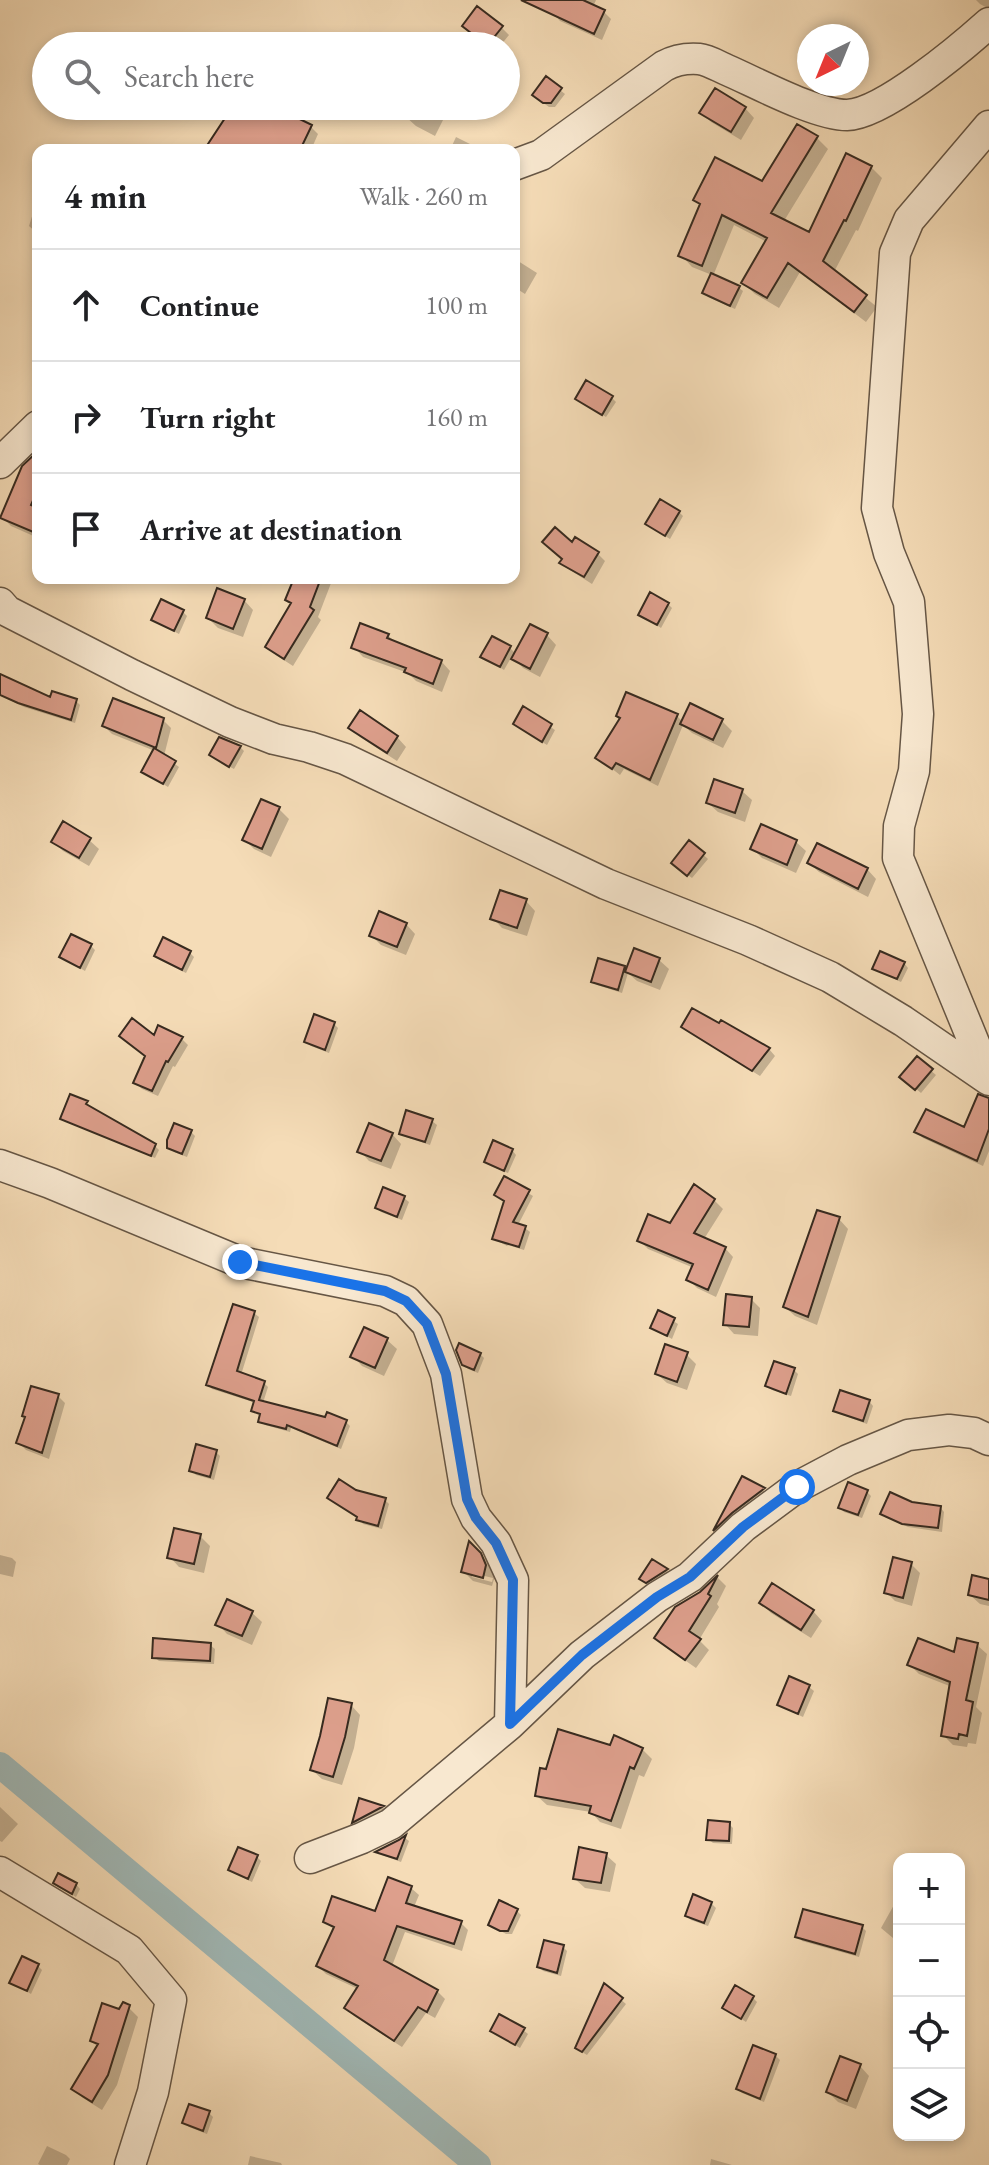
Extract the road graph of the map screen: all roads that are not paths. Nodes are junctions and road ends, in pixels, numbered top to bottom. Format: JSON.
{"nodes":[{"id":1,"x":989,"y":23,"type":"edge"},
{"id":2,"x":989,"y":126,"type":"edge"},
{"id":3,"x":520,"y":163,"type":"edge"},
{"id":4,"x":32,"y":432,"type":"edge"},
{"id":5,"x":0,"y":463,"type":"edge"},
{"id":6,"x":2,"y":611,"type":"edge"},
{"id":7,"x":989,"y":1073,"type":"edge"},
{"id":8,"x":989,"y":1080,"type":"edge"},
{"id":9,"x":0,"y":1165,"type":"edge"},
{"id":10,"x":989,"y":1440,"type":"edge"},
{"id":11,"x":510,"y":1724,"type":"junction"},
{"id":12,"x":310,"y":1858,"type":"dead end"},
{"id":13,"x":0,"y":1872,"type":"edge"},
{"id":14,"x":130,"y":2165,"type":"edge"}],
"edges":[{"from":1,"to":3,"type":"street"},
{"from":2,"to":7,"type":"street"},
{"from":4,"to":5,"type":"street"},
{"from":6,"to":8,"type":"street"},
{"from":9,"to":11,"type":"street"},
{"from":10,"to":11,"type":"street"},
{"from":11,"to":12,"type":"street"},
{"from":13,"to":14,"type":"street"}]}
